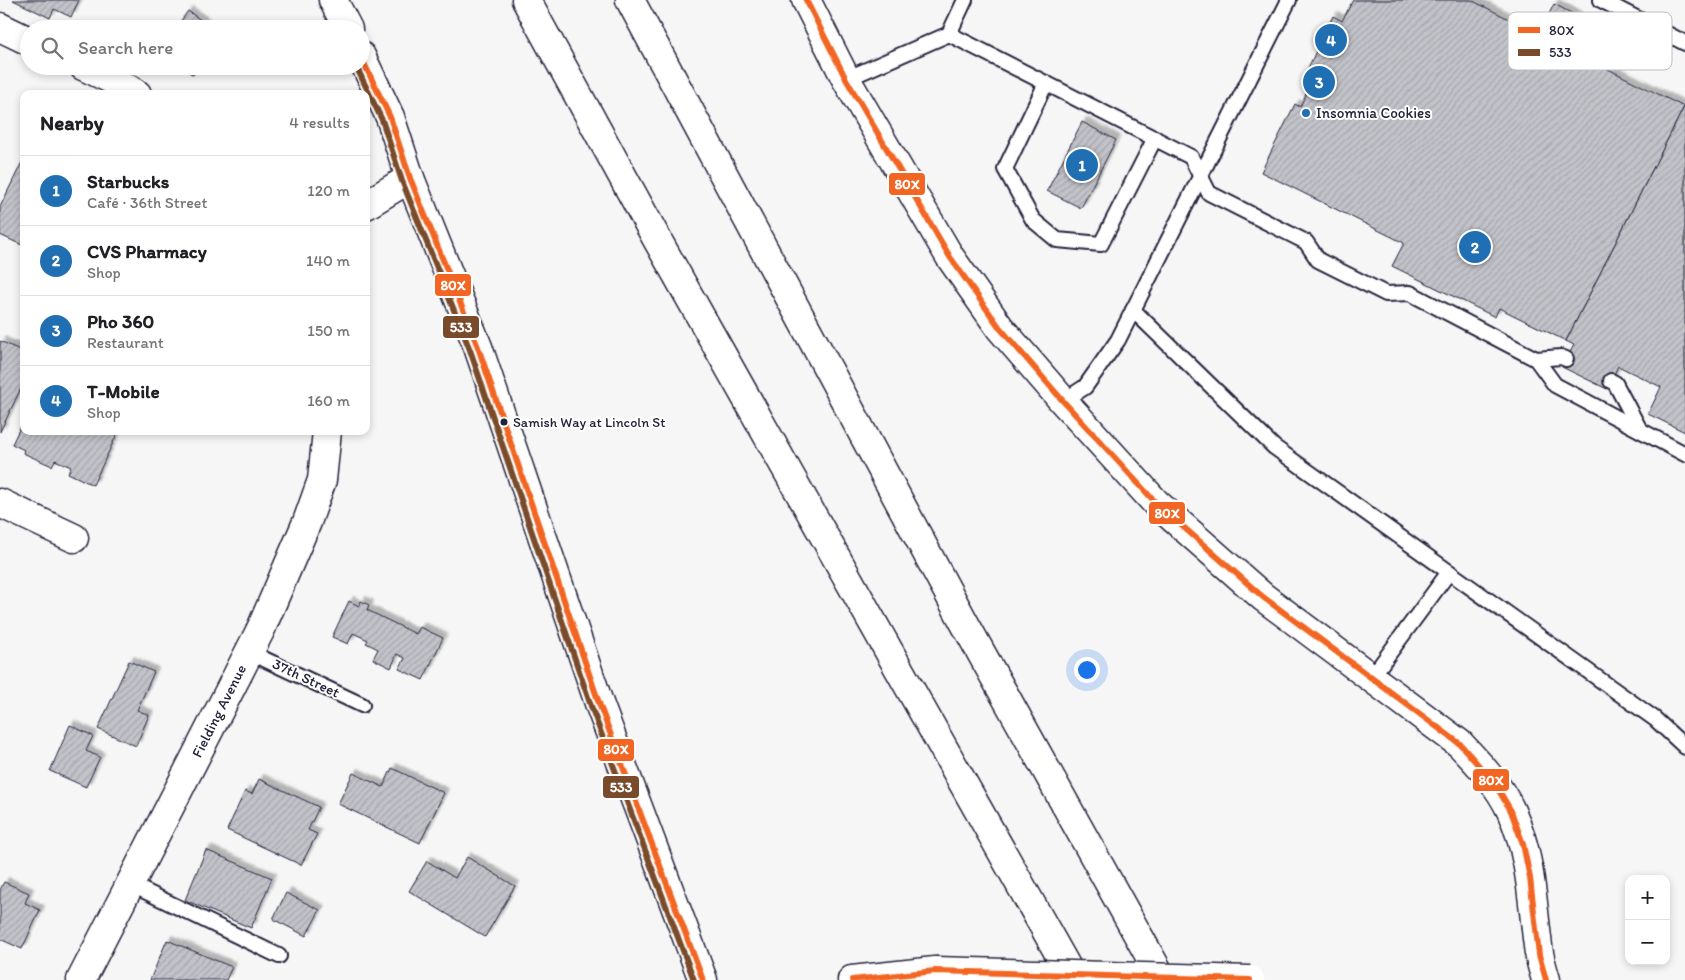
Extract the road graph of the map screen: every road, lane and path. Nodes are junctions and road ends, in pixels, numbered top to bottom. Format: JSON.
{"nodes":[{"id":1,"x":334,"y":0,"type":"edge"},
{"id":2,"x":526,"y":0,"type":"edge"},
{"id":3,"x":630,"y":0,"type":"edge"},
{"id":4,"x":806,"y":0,"type":"edge"},
{"id":5,"x":965,"y":0,"type":"edge"},
{"id":6,"x":1288,"y":0,"type":"edge"},
{"id":7,"x":1601,"y":0,"type":"edge"},
{"id":8,"x":1624,"y":12,"type":"edge"},
{"id":9,"x":344,"y":20,"type":"edge"},
{"id":10,"x":0,"y":28,"type":"edge"},
{"id":11,"x":949,"y":34,"type":"junction"},
{"id":12,"x":1672,"y":36,"type":"edge"},
{"id":13,"x":20,"y":37,"type":"edge"},
{"id":14,"x":1685,"y":43,"type":"edge"},
{"id":15,"x":103,"y":75,"type":"edge"},
{"id":16,"x":370,"y":75,"type":"edge"},
{"id":17,"x":846,"y":79,"type":"junction"},
{"id":18,"x":1046,"y":83,"type":"junction"},
{"id":19,"x":130,"y":90,"type":"edge"},
{"id":20,"x":1154,"y":138,"type":"junction"},
{"id":21,"x":1201,"y":176,"type":"junction"},
{"id":22,"x":410,"y":178,"type":"junction"},
{"id":23,"x":370,"y":203,"type":"edge"},
{"id":24,"x":1134,"y":310,"type":"junction"},
{"id":25,"x":1536,"y":358,"type":"junction"},
{"id":26,"x":1566,"y":360,"type":"dead end"},
{"id":27,"x":1611,"y":381,"type":"dead end"},
{"id":28,"x":1063,"y":401,"type":"junction"},
{"id":29,"x":1640,"y":430,"type":"junction"},
{"id":30,"x":327,"y":435,"type":"edge"},
{"id":31,"x":1685,"y":454,"type":"edge"},
{"id":32,"x":0,"y":503,"type":"edge"},
{"id":33,"x":74,"y":538,"type":"dead end"},
{"id":34,"x":1449,"y":572,"type":"junction"},
{"id":35,"x":249,"y":652,"type":"junction"},
{"id":36,"x":1371,"y":678,"type":"junction"},
{"id":37,"x":362,"y":705,"type":"dead end"},
{"id":38,"x":1685,"y":747,"type":"edge"},
{"id":39,"x":130,"y":884,"type":"junction"},
{"id":40,"x":279,"y":956,"type":"dead end"},
{"id":41,"x":81,"y":980,"type":"edge"},
{"id":42,"x":703,"y":980,"type":"edge"},
{"id":43,"x":852,"y":980,"type":"edge"},
{"id":44,"x":1074,"y":980,"type":"edge"},
{"id":45,"x":1163,"y":980,"type":"edge"},
{"id":46,"x":1250,"y":980,"type":"edge"},
{"id":47,"x":1546,"y":980,"type":"edge"}],
"edges":[{"from":1,"to":9,"type":"main road"},
{"from":2,"to":44,"type":"main road"},
{"from":3,"to":45,"type":"main road"},
{"from":4,"to":17,"type":"main road"},
{"from":5,"to":11,"type":"lane"},
{"from":6,"to":21,"type":"lane"},
{"from":7,"to":8,"type":"lane"},
{"from":10,"to":13,"type":"main road"},
{"from":11,"to":17,"type":"lane"},
{"from":11,"to":18,"type":"lane"},
{"from":12,"to":14,"type":"lane"},
{"from":15,"to":19,"type":"main road"},
{"from":16,"to":22,"type":"main road"},
{"from":17,"to":28,"type":"main road"},
{"from":18,"to":20,"type":"lane"},
{"from":18,"to":20,"type":"lane"},
{"from":20,"to":21,"type":"lane"},
{"from":21,"to":24,"type":"lane"},
{"from":21,"to":25,"type":"lane"},
{"from":22,"to":23,"type":"main road"},
{"from":22,"to":42,"type":"main road"},
{"from":24,"to":28,"type":"lane"},
{"from":24,"to":34,"type":"lane"},
{"from":25,"to":26,"type":"lane"},
{"from":25,"to":29,"type":"lane"},
{"from":27,"to":29,"type":"lane"},
{"from":28,"to":36,"type":"main road"},
{"from":29,"to":31,"type":"lane"},
{"from":30,"to":35,"type":"main road","name":"Fielding Avenue"},
{"from":32,"to":33,"type":"main road"},
{"from":34,"to":36,"type":"lane"},
{"from":34,"to":38,"type":"lane"},
{"from":35,"to":37,"type":"lane","name":"37th Street"},
{"from":35,"to":39,"type":"main road","name":"Fielding Avenue"},
{"from":36,"to":47,"type":"main road"},
{"from":39,"to":40,"type":"lane"},
{"from":39,"to":41,"type":"main road","name":"Fielding Avenue"},
{"from":43,"to":46,"type":"main road","bridge":true}]}
